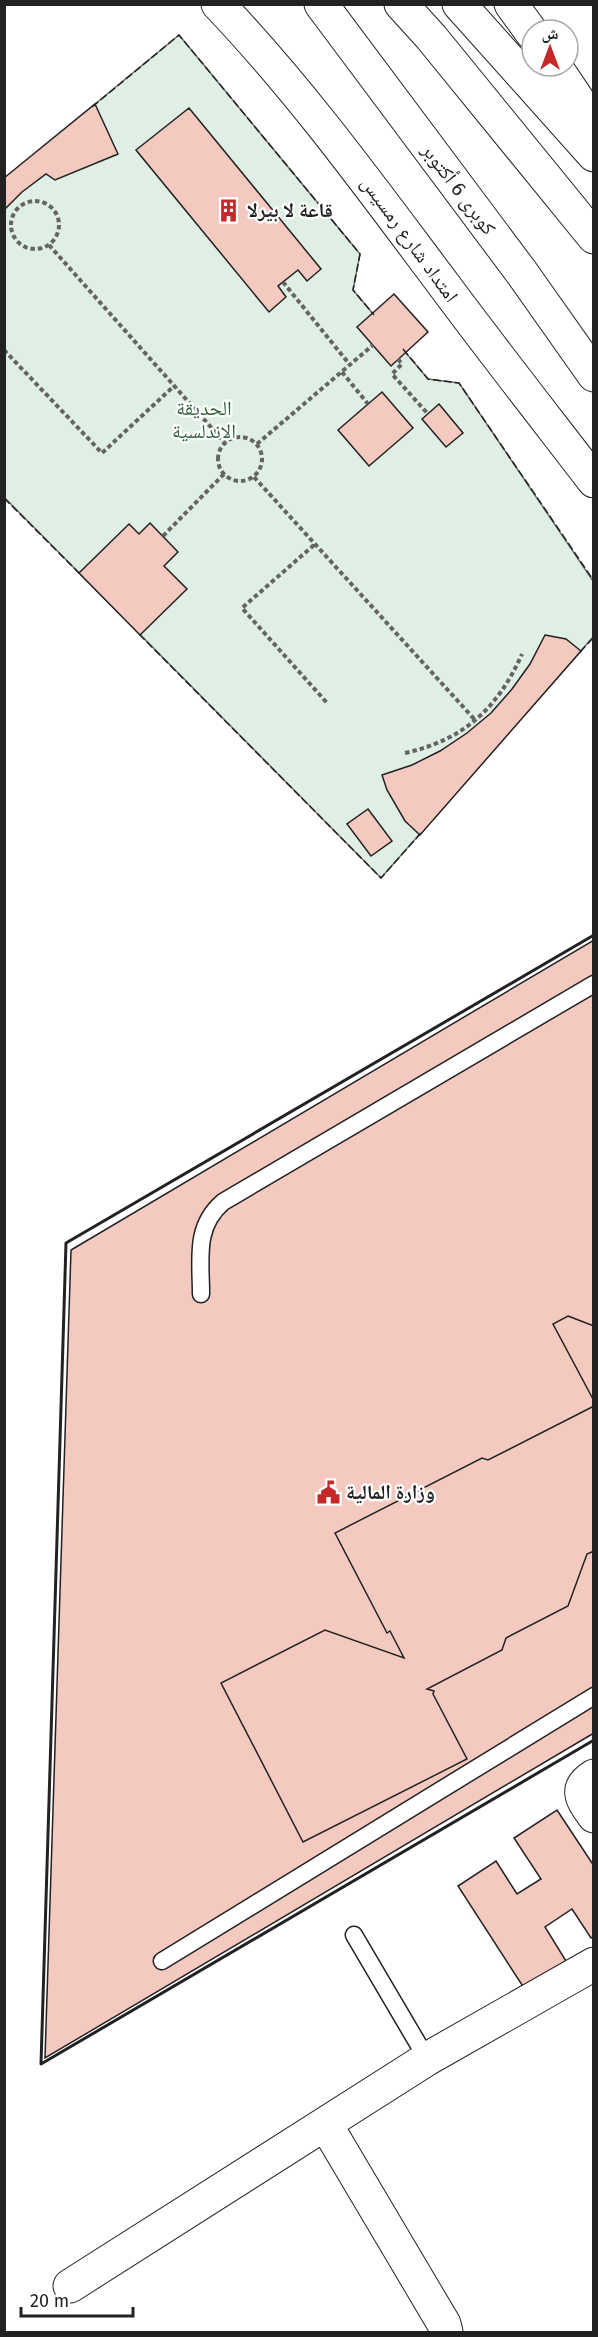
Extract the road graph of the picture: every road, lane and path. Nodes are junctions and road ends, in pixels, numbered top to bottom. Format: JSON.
{"nodes":[{"id":1,"x":218,"y":4,"type":"edge"},
{"id":2,"x":321,"y":4,"type":"edge"},
{"id":3,"x":401,"y":4,"type":"edge"},
{"id":4,"x":459,"y":4,"type":"edge"},
{"id":5,"x":511,"y":4,"type":"edge"},
{"id":6,"x":521,"y":18,"type":"edge"},
{"id":7,"x":563,"y":78,"type":"edge"},
{"id":8,"x":594,"y":124,"type":"edge"},
{"id":9,"x":594,"y":155,"type":"edge"},
{"id":10,"x":594,"y":237,"type":"edge"},
{"id":11,"x":50,"y":245,"type":"junction"},
{"id":12,"x":283,"y":282,"type":"dead end"},
{"id":13,"x":373,"y":345,"type":"dead end"},
{"id":14,"x":4,"y":350,"type":"edge"},
{"id":15,"x":398,"y":359,"type":"dead end"},
{"id":16,"x":350,"y":365,"type":"junction"},
{"id":17,"x":342,"y":372,"type":"junction"},
{"id":18,"x":594,"y":375,"type":"edge"},
{"id":19,"x":174,"y":386,"type":"junction"},
{"id":20,"x":368,"y":404,"type":"dead end"},
{"id":21,"x":428,"y":414,"type":"dead end"},
{"id":22,"x":225,"y":443,"type":"junction"},
{"id":23,"x":257,"y":444,"type":"junction"},
{"id":24,"x":224,"y":474,"type":"junction"},
{"id":25,"x":254,"y":477,"type":"junction"},
{"id":26,"x":594,"y":481,"type":"edge"},
{"id":27,"x":163,"y":536,"type":"dead end"},
{"id":28,"x":314,"y":545,"type":"junction"},
{"id":29,"x":522,"y":654,"type":"dead end"},
{"id":30,"x":328,"y":704,"type":"dead end"},
{"id":31,"x":476,"y":721,"type":"junction"},
{"id":32,"x":405,"y":753,"type":"dead end"},
{"id":33,"x":594,"y":984,"type":"edge"},
{"id":34,"x":201,"y":1294,"type":"dead end"},
{"id":35,"x":594,"y":1696,"type":"edge"},
{"id":36,"x":594,"y":1776,"type":"edge"},
{"id":37,"x":594,"y":1815,"type":"edge"},
{"id":38,"x":354,"y":1935,"type":"dead end"},
{"id":39,"x":162,"y":1961,"type":"dead end"},
{"id":40,"x":594,"y":1964,"type":"edge"},
{"id":41,"x":427,"y":2060,"type":"junction"},
{"id":42,"x":326,"y":2125,"type":"junction"},
{"id":43,"x":70,"y":2286,"type":"dead end"},
{"id":44,"x":446,"y":2332,"type":"edge"}],
"edges":[{"from":1,"to":26,"type":"main road","name":"امتداد شارع رمسيس"},
{"from":2,"to":18,"type":"main road","name":"كوبرى 6 أكتوبر"},
{"from":3,"to":10,"type":"main road"},
{"from":4,"to":9,"type":"main road"},
{"from":5,"to":6,"type":"main road"},
{"from":7,"to":8,"type":"main road"},
{"from":11,"to":11,"type":"path"},
{"from":11,"to":19,"type":"path"},
{"from":12,"to":16,"type":"path"},
{"from":13,"to":16,"type":"path"},
{"from":14,"to":19,"type":"path"},
{"from":15,"to":21,"type":"path"},
{"from":16,"to":17,"type":"path"},
{"from":17,"to":20,"type":"path"},
{"from":17,"to":23,"type":"path"},
{"from":19,"to":22,"type":"path"},
{"from":22,"to":23,"type":"path"},
{"from":22,"to":24,"type":"path"},
{"from":23,"to":25,"type":"path"},
{"from":24,"to":25,"type":"path"},
{"from":24,"to":27,"type":"path"},
{"from":25,"to":28,"type":"path"},
{"from":28,"to":30,"type":"path"},
{"from":28,"to":31,"type":"path"},
{"from":29,"to":31,"type":"path"},
{"from":31,"to":32,"type":"path"},
{"from":33,"to":34,"type":"lane"},
{"from":35,"to":39,"type":"lane"},
{"from":36,"to":37,"type":"main road"},
{"from":38,"to":41,"type":"lane"},
{"from":40,"to":41,"type":"main road"},
{"from":41,"to":42,"type":"main road"},
{"from":42,"to":43,"type":"main road"},
{"from":42,"to":44,"type":"main road"}]}
